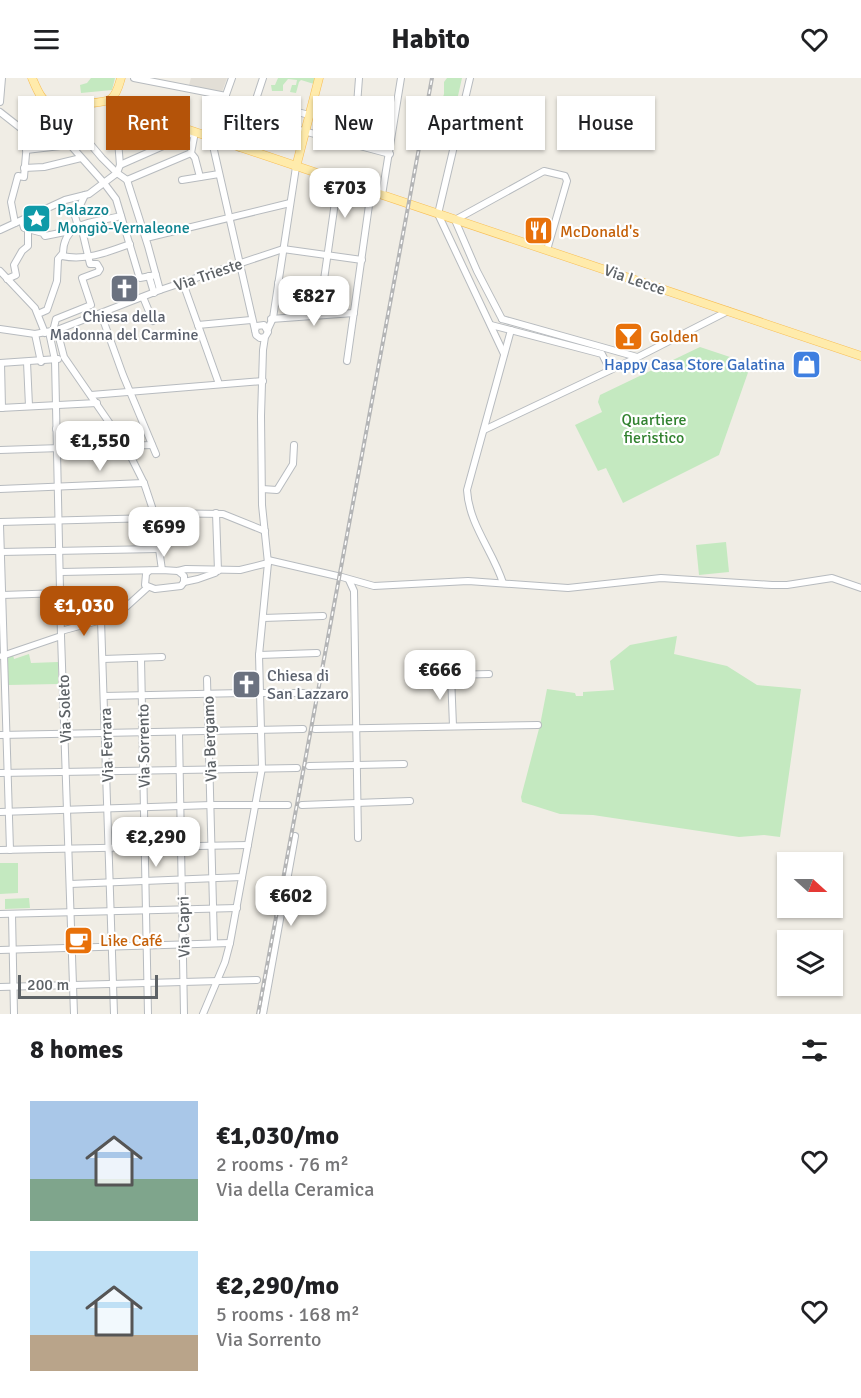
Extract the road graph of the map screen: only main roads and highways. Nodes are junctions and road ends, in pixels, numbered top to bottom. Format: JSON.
{"nodes":[{"id":1,"x":33,"y":78,"type":"edge"},
{"id":2,"x":121,"y":78,"type":"edge"},
{"id":3,"x":319,"y":78,"type":"edge"},
{"id":4,"x":115,"y":96,"type":"edge"},
{"id":5,"x":106,"y":103,"type":"edge"},
{"id":6,"x":190,"y":130,"type":"edge"},
{"id":7,"x":296,"y":167,"type":"junction"},
{"id":8,"x":861,"y":356,"type":"edge"}],
"edges":[{"from":1,"to":5,"type":"main road"},
{"from":2,"to":4,"type":"main road"},
{"from":3,"to":7,"type":"main road"},
{"from":6,"to":7,"type":"main road","name":"Via Lecce"},
{"from":7,"to":8,"type":"main road","name":"Via Lecce"}]}
